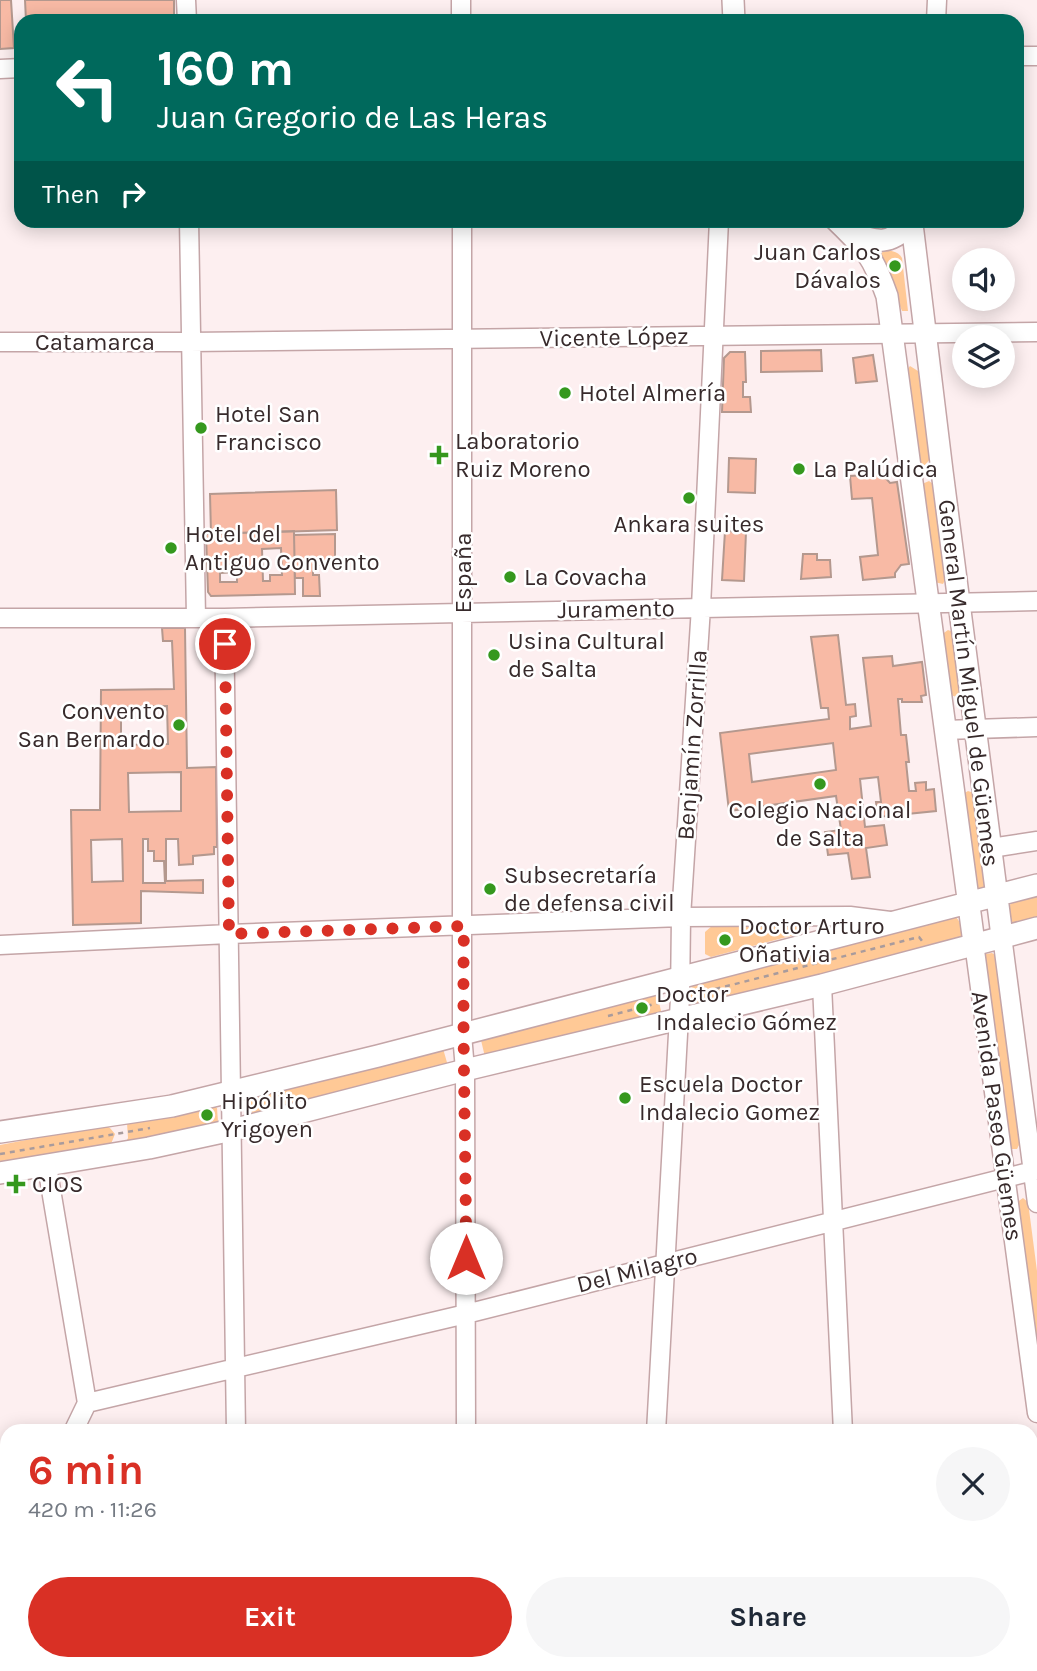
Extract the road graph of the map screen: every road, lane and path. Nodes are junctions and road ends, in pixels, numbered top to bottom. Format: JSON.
{"nodes":[{"id":1,"x":189,"y":228,"type":"edge"},
{"id":2,"x":462,"y":228,"type":"edge"},
{"id":3,"x":719,"y":228,"type":"edge"},
{"id":4,"x":844,"y":228,"type":"edge"},
{"id":5,"x":847,"y":228,"type":"edge"},
{"id":6,"x":906,"y":228,"type":"edge"},
{"id":7,"x":914,"y":228,"type":"edge"},
{"id":8,"x":1037,"y":332,"type":"edge"},
{"id":9,"x":713,"y":335,"type":"junction"},
{"id":10,"x":891,"y":335,"type":"junction"},
{"id":11,"x":926,"y":335,"type":"junction"},
{"id":12,"x":463,"y":340,"type":"junction"},
{"id":13,"x":0,"y":342,"type":"edge"},
{"id":14,"x":190,"y":342,"type":"junction"},
{"id":15,"x":942,"y":471,"type":"junction"},
{"id":16,"x":910,"y":475,"type":"junction"},
{"id":17,"x":958,"y":601,"type":"junction"},
{"id":18,"x":1037,"y":601,"type":"edge"},
{"id":19,"x":926,"y":602,"type":"junction"},
{"id":20,"x":701,"y":607,"type":"junction"},
{"id":21,"x":463,"y":611,"type":"junction"},
{"id":22,"x":0,"y":618,"type":"edge"},
{"id":23,"x":196,"y":618,"type":"junction"},
{"id":24,"x":224,"y":618,"type":"junction"},
{"id":25,"x":1037,"y":727,"type":"edge"},
{"id":26,"x":975,"y":728,"type":"junction"},
{"id":27,"x":945,"y":730,"type":"junction"},
{"id":28,"x":1037,"y":841,"type":"edge"},
{"id":29,"x":991,"y":848,"type":"junction"},
{"id":30,"x":1037,"y":885,"type":"edge"},
{"id":31,"x":997,"y":895,"type":"junction"},
{"id":32,"x":967,"y":902,"type":"junction"},
{"id":33,"x":681,"y":917,"type":"junction"},
{"id":34,"x":894,"y":922,"type":"junction"},
{"id":35,"x":464,"y":926,"type":"junction"},
{"id":36,"x":1037,"y":928,"type":"edge"},
{"id":37,"x":229,"y":934,"type":"junction"},
{"id":38,"x":1002,"y":936,"type":"junction"},
{"id":39,"x":974,"y":943,"type":"junction"},
{"id":40,"x":0,"y":945,"type":"edge"},
{"id":41,"x":679,"y":978,"type":"junction"},
{"id":42,"x":822,"y":985,"type":"junction"},
{"id":43,"x":678,"y":1018,"type":"junction"},
{"id":44,"x":462,"y":1034,"type":"junction"},
{"id":45,"x":465,"y":1070,"type":"junction"},
{"id":46,"x":232,"y":1091,"type":"junction"},
{"id":47,"x":106,"y":1116,"type":"junction"},
{"id":48,"x":232,"y":1130,"type":"junction"},
{"id":49,"x":0,"y":1132,"type":"edge"},
{"id":50,"x":111,"y":1155,"type":"junction"},
{"id":51,"x":47,"y":1166,"type":"junction"},
{"id":52,"x":1035,"y":1170,"type":"edge"},
{"id":53,"x":0,"y":1173,"type":"edge"},
{"id":54,"x":1005,"y":1179,"type":"junction"},
{"id":55,"x":1037,"y":1203,"type":"edge"},
{"id":56,"x":833,"y":1221,"type":"junction"},
{"id":57,"x":664,"y":1262,"type":"junction"},
{"id":58,"x":466,"y":1314,"type":"junction"},
{"id":59,"x":235,"y":1367,"type":"junction"},
{"id":60,"x":88,"y":1403,"type":"junction"},
{"id":61,"x":1037,"y":1413,"type":"edge"},
{"id":62,"x":77,"y":1424,"type":"edge"},
{"id":63,"x":236,"y":1424,"type":"edge"},
{"id":64,"x":466,"y":1424,"type":"edge"},
{"id":65,"x":656,"y":1424,"type":"edge"},
{"id":66,"x":843,"y":1424,"type":"edge"}],
"edges":[{"from":1,"to":14,"type":"street"},
{"from":2,"to":12,"type":"street","name":"España"},
{"from":3,"to":9,"type":"street","name":"Benjamín Zorrilla"},
{"from":4,"to":10,"type":"main road","name":"General Martín Miguel de Güemes"},
{"from":5,"to":6,"type":"main road"},
{"from":7,"to":11,"type":"main road","name":"General Martín Miguel de Güemes"},
{"from":8,"to":11,"type":"street","name":"Vicente López"},
{"from":9,"to":10,"type":"street","name":"Vicente López"},
{"from":9,"to":12,"type":"street","name":"Vicente López"},
{"from":9,"to":20,"type":"street","name":"Benjamín Zorrilla"},
{"from":10,"to":11,"type":"street","name":"Vicente López"},
{"from":10,"to":16,"type":"main road","name":"General Martín Miguel de Güemes"},
{"from":11,"to":15,"type":"main road","name":"General Martín Miguel de Güemes"},
{"from":12,"to":14,"type":"street","name":"Vicente López"},
{"from":12,"to":21,"type":"street","name":"España"},
{"from":13,"to":14,"type":"street","name":"Catamarca"},
{"from":14,"to":23,"type":"street"},
{"from":15,"to":16,"type":"main road"},
{"from":15,"to":17,"type":"main road","name":"General Martín Miguel de Güemes"},
{"from":16,"to":19,"type":"main road","name":"General Martín Miguel de Güemes"},
{"from":17,"to":18,"type":"street","name":"Juramento"},
{"from":17,"to":19,"type":"street","name":"Juramento"},
{"from":17,"to":26,"type":"main road","name":"General Martín Miguel de Güemes"},
{"from":19,"to":20,"type":"street","name":"Juramento"},
{"from":19,"to":27,"type":"main road","name":"General Martín Miguel de Güemes"},
{"from":20,"to":21,"type":"street","name":"Juramento"},
{"from":20,"to":33,"type":"street","name":"Benjamín Zorrilla"},
{"from":21,"to":24,"type":"street","name":"Juramento"},
{"from":21,"to":35,"type":"street","name":"España"},
{"from":22,"to":23,"type":"street","name":"Juramento"},
{"from":23,"to":24,"type":"street","name":"Juramento"},
{"from":24,"to":37,"type":"street"},
{"from":25,"to":26,"type":"street"},
{"from":26,"to":27,"type":"street"},
{"from":26,"to":29,"type":"main road","name":"General Martín Miguel de Güemes"},
{"from":27,"to":32,"type":"main road","name":"General Martín Miguel de Güemes"},
{"from":28,"to":29,"type":"street"},
{"from":29,"to":31,"type":"main road","name":"General Martín Miguel de Güemes"},
{"from":30,"to":31,"type":"main road"},
{"from":31,"to":32,"type":"main road"},
{"from":31,"to":38,"type":"main road","name":"General Martín Miguel de Güemes"},
{"from":32,"to":34,"type":"main road"},
{"from":32,"to":39,"type":"main road","name":"General Martín Miguel de Güemes"},
{"from":33,"to":34,"type":"street"},
{"from":33,"to":35,"type":"street"},
{"from":33,"to":41,"type":"street","name":"Benjamín Zorrilla"},
{"from":34,"to":41,"type":"main road"},
{"from":35,"to":37,"type":"street"},
{"from":35,"to":44,"type":"street","name":"España"},
{"from":36,"to":38,"type":"main road"},
{"from":37,"to":40,"type":"street"},
{"from":37,"to":46,"type":"street"},
{"from":38,"to":39,"type":"main road"},
{"from":38,"to":52,"type":"street","name":"Avenida Paseo Güemes"},
{"from":39,"to":42,"type":"main road"},
{"from":39,"to":54,"type":"street","name":"Avenida Paseo Güemes"},
{"from":41,"to":43,"type":"street","name":"Benjamín Zorrilla"},
{"from":41,"to":44,"type":"main road"},
{"from":42,"to":43,"type":"main road"},
{"from":42,"to":56,"type":"street"},
{"from":43,"to":45,"type":"main road"},
{"from":43,"to":57,"type":"street","name":"Benjamín Zorrilla"},
{"from":44,"to":45,"type":"street","name":"España"},
{"from":44,"to":46,"type":"main road"},
{"from":45,"to":48,"type":"main road"},
{"from":45,"to":58,"type":"street","name":"España"},
{"from":46,"to":47,"type":"main road"},
{"from":46,"to":48,"type":"street"},
{"from":47,"to":49,"type":"main road"},
{"from":47,"to":50,"type":"main road"},
{"from":48,"to":50,"type":"main road"},
{"from":48,"to":59,"type":"street"},
{"from":50,"to":51,"type":"main road"},
{"from":51,"to":53,"type":"main road"},
{"from":51,"to":60,"type":"street"},
{"from":52,"to":54,"type":"street","name":"Del Milagro"},
{"from":52,"to":55,"type":"street","name":"Avenida Paseo Güemes"},
{"from":54,"to":56,"type":"street","name":"Del Milagro"},
{"from":54,"to":61,"type":"street","name":"Avenida Paseo Güemes"},
{"from":56,"to":57,"type":"street","name":"Del Milagro"},
{"from":56,"to":66,"type":"street"},
{"from":57,"to":58,"type":"street","name":"Del Milagro"},
{"from":57,"to":65,"type":"street","name":"Benjamín Zorrilla"},
{"from":58,"to":59,"type":"street","name":"Del Milagro"},
{"from":58,"to":64,"type":"street","name":"España"},
{"from":59,"to":60,"type":"street","name":"Del Milagro"},
{"from":59,"to":63,"type":"street"},
{"from":60,"to":62,"type":"street"}]}
